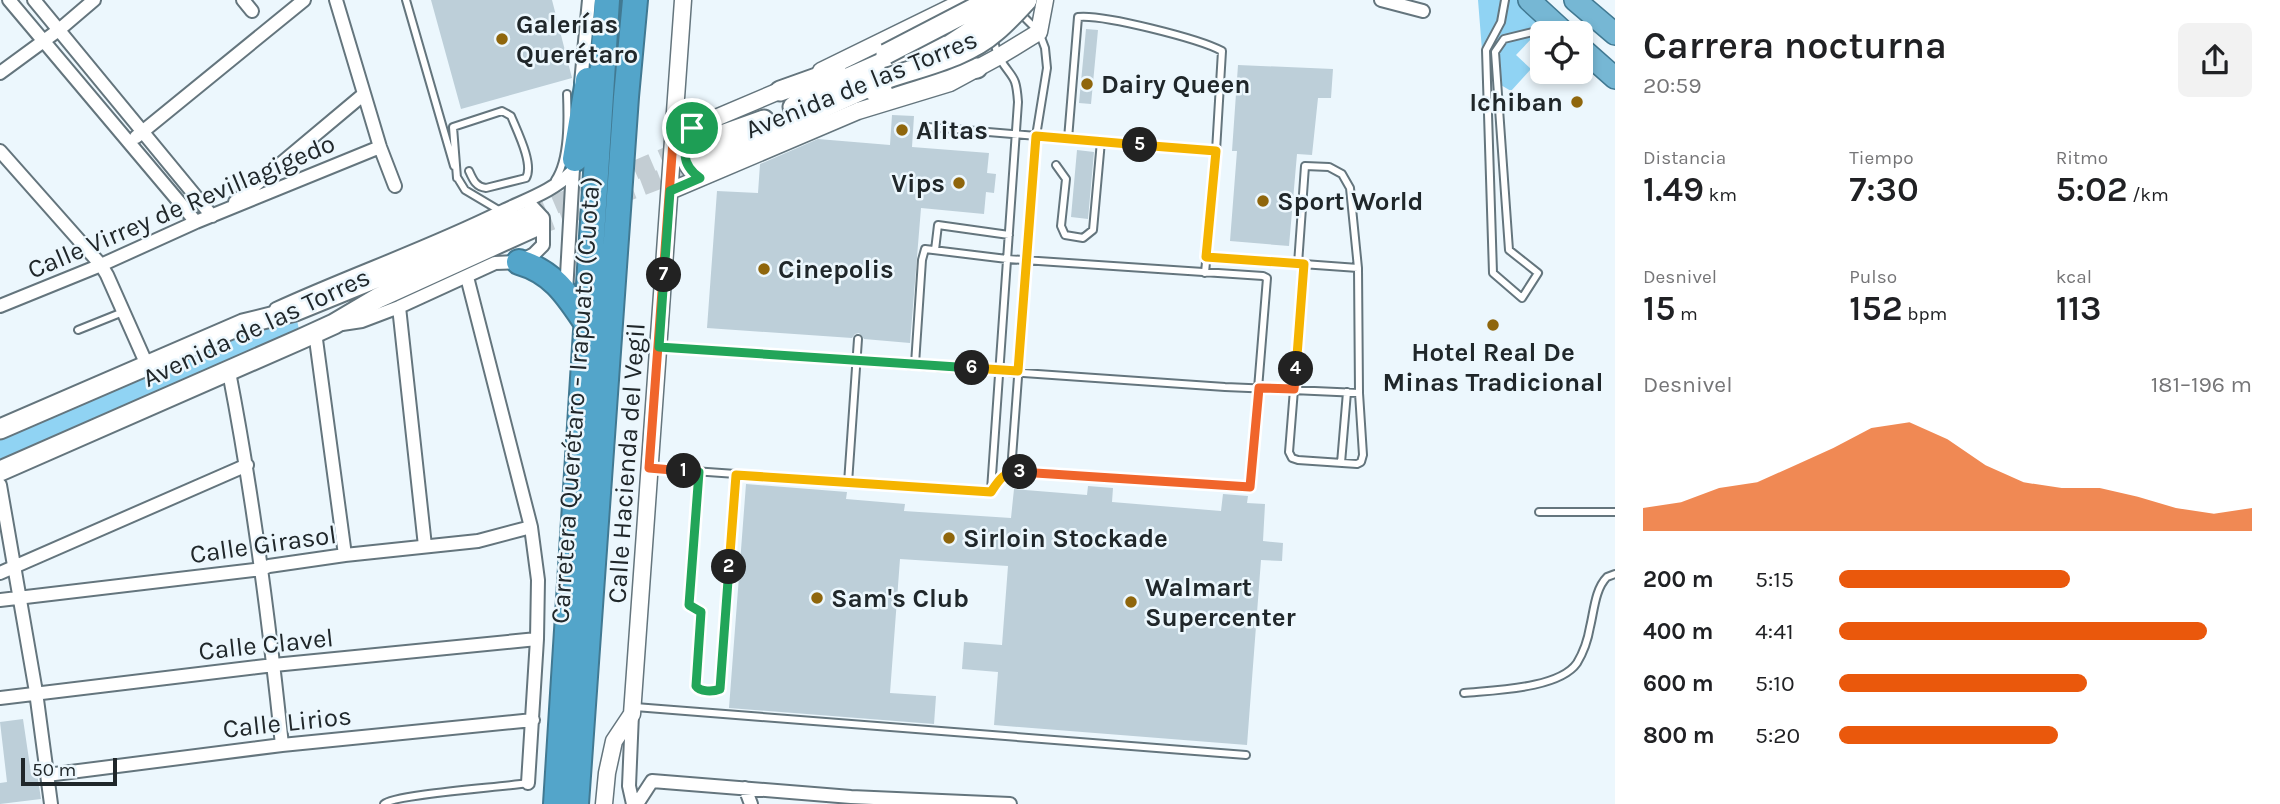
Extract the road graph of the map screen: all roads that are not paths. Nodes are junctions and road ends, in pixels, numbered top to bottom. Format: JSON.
{"nodes":[{"id":1,"x":9,"y":0,"type":"edge"},
{"id":2,"x":34,"y":0,"type":"edge"},
{"id":3,"x":94,"y":0,"type":"edge"},
{"id":4,"x":243,"y":0,"type":"edge"},
{"id":5,"x":304,"y":0,"type":"edge"},
{"id":6,"x":335,"y":0,"type":"edge"},
{"id":7,"x":406,"y":0,"type":"edge"},
{"id":8,"x":589,"y":0,"type":"edge"},
{"id":9,"x":604,"y":0,"type":"edge"},
{"id":10,"x":635,"y":0,"type":"edge"},
{"id":11,"x":646,"y":0,"type":"edge"},
{"id":12,"x":683,"y":0,"type":"edge"},
{"id":13,"x":966,"y":0,"type":"edge"},
{"id":14,"x":985,"y":0,"type":"edge"},
{"id":15,"x":1001,"y":0,"type":"edge"},
{"id":16,"x":1011,"y":0,"type":"edge"},
{"id":17,"x":1027,"y":0,"type":"edge"},
{"id":18,"x":1045,"y":0,"type":"edge"},
{"id":19,"x":1381,"y":0,"type":"edge"},
{"id":20,"x":1505,"y":0,"type":"edge"},
{"id":21,"x":1529,"y":0,"type":"edge"},
{"id":22,"x":1576,"y":0,"type":"edge"},
{"id":23,"x":253,"y":11,"type":"dead end"},
{"id":24,"x":1423,"y":11,"type":"dead end"},
{"id":25,"x":1551,"y":21,"type":"edge"},
{"id":26,"x":1612,"y":27,"type":"edge"},
{"id":27,"x":60,"y":29,"type":"junction"},
{"id":28,"x":1039,"y":32,"type":"junction"},
{"id":29,"x":1530,"y":32,"type":"edge"},
{"id":30,"x":43,"y":41,"type":"junction"},
{"id":31,"x":998,"y":57,"type":"junction"},
{"id":32,"x":1593,"y":59,"type":"edge"},
{"id":33,"x":886,"y":68,"type":"junction"},
{"id":34,"x":977,"y":68,"type":"junction"},
{"id":35,"x":0,"y":73,"type":"edge"},
{"id":36,"x":1615,"y":78,"type":"edge"},
{"id":37,"x":780,"y":91,"type":"junction"},
{"id":38,"x":364,"y":94,"type":"junction"},
{"id":39,"x":567,"y":94,"type":"dead end"},
{"id":40,"x":626,"y":97,"type":"junction"},
{"id":41,"x":793,"y":107,"type":"junction"},
{"id":42,"x":824,"y":107,"type":"junction"},
{"id":43,"x":928,"y":127,"type":"dead end"},
{"id":44,"x":1489,"y":127,"type":"junction"},
{"id":45,"x":1500,"y":127,"type":"junction"},
{"id":46,"x":142,"y":132,"type":"junction"},
{"id":47,"x":1016,"y":134,"type":"junction"},
{"id":48,"x":1036,"y":136,"type":"junction"},
{"id":49,"x":693,"y":137,"type":"junction"},
{"id":50,"x":1068,"y":139,"type":"junction"},
{"id":51,"x":673,"y":141,"type":"junction"},
{"id":52,"x":1101,"y":141,"type":"junction"},
{"id":53,"x":129,"y":143,"type":"junction"},
{"id":54,"x":380,"y":147,"type":"junction"},
{"id":55,"x":0,"y":151,"type":"edge"},
{"id":56,"x":1216,"y":151,"type":"junction"},
{"id":57,"x":1056,"y":164,"type":"dead end"},
{"id":58,"x":574,"y":165,"type":"junction"},
{"id":59,"x":469,"y":171,"type":"dead end"},
{"id":60,"x":697,"y":172,"type":"junction"},
{"id":61,"x":457,"y":178,"type":"junction"},
{"id":62,"x":395,"y":186,"type":"dead end"},
{"id":63,"x":548,"y":191,"type":"junction"},
{"id":64,"x":670,"y":191,"type":"junction"},
{"id":65,"x":226,"y":210,"type":"junction"},
{"id":66,"x":502,"y":212,"type":"junction"},
{"id":67,"x":530,"y":214,"type":"junction"},
{"id":68,"x":212,"y":216,"type":"junction"},
{"id":69,"x":196,"y":222,"type":"junction"},
{"id":70,"x":1009,"y":235,"type":"junction"},
{"id":71,"x":935,"y":250,"type":"junction"},
{"id":72,"x":1206,"y":257,"type":"junction"},
{"id":73,"x":1007,"y":258,"type":"junction"},
{"id":74,"x":1027,"y":260,"type":"junction"},
{"id":75,"x":519,"y":262,"type":"junction"},
{"id":76,"x":1301,"y":264,"type":"junction"},
{"id":77,"x":101,"y":265,"type":"junction"},
{"id":78,"x":1358,"y":268,"type":"junction"},
{"id":79,"x":1205,"y":273,"type":"junction"},
{"id":80,"x":467,"y":277,"type":"junction"},
{"id":81,"x":566,"y":293,"type":"junction"},
{"id":82,"x":0,"y":306,"type":"edge"},
{"id":83,"x":399,"y":307,"type":"junction"},
{"id":84,"x":124,"y":312,"type":"junction"},
{"id":85,"x":243,"y":324,"type":"junction"},
{"id":86,"x":334,"y":324,"type":"junction"},
{"id":87,"x":587,"y":324,"type":"junction"},
{"id":88,"x":78,"y":330,"type":"dead end"},
{"id":89,"x":315,"y":332,"type":"junction"},
{"id":90,"x":858,"y":339,"type":"dead end"},
{"id":91,"x":659,"y":347,"type":"junction"},
{"id":92,"x":856,"y":360,"type":"junction"},
{"id":93,"x":915,"y":364,"type":"junction"},
{"id":94,"x":147,"y":365,"type":"junction"},
{"id":95,"x":1000,"y":370,"type":"junction"},
{"id":96,"x":1018,"y":371,"type":"junction"},
{"id":97,"x":229,"y":372,"type":"junction"},
{"id":98,"x":1259,"y":388,"type":"junction"},
{"id":99,"x":1294,"y":389,"type":"junction"},
{"id":100,"x":1347,"y":392,"type":"junction"},
{"id":101,"x":1359,"y":393,"type":"junction"},
{"id":102,"x":0,"y":429,"type":"edge"},
{"id":103,"x":1341,"y":463,"type":"junction"},
{"id":104,"x":247,"y":465,"type":"junction"},
{"id":105,"x":649,"y":468,"type":"junction"},
{"id":106,"x":0,"y":471,"type":"edge"},
{"id":107,"x":1011,"y":471,"type":"junction"},
{"id":108,"x":699,"y":472,"type":"junction"},
{"id":109,"x":736,"y":475,"type":"junction"},
{"id":110,"x":848,"y":483,"type":"junction"},
{"id":111,"x":0,"y":485,"type":"edge"},
{"id":112,"x":991,"y":492,"type":"junction"},
{"id":113,"x":1539,"y":512,"type":"dead end"},
{"id":114,"x":1615,"y":512,"type":"edge"},
{"id":115,"x":531,"y":527,"type":"junction"},
{"id":116,"x":425,"y":546,"type":"junction"},
{"id":117,"x":345,"y":555,"type":"junction"},
{"id":118,"x":13,"y":566,"type":"junction"},
{"id":119,"x":262,"y":569,"type":"junction"},
{"id":120,"x":0,"y":573,"type":"edge"},
{"id":121,"x":1615,"y":574,"type":"edge"},
{"id":122,"x":19,"y":598,"type":"junction"},
{"id":123,"x":0,"y":600,"type":"edge"},
{"id":124,"x":537,"y":639,"type":"junction"},
{"id":125,"x":274,"y":665,"type":"junction"},
{"id":126,"x":36,"y":692,"type":"junction"},
{"id":127,"x":1464,"y":693,"type":"dead end"},
{"id":128,"x":0,"y":698,"type":"edge"},
{"id":129,"x":632,"y":711,"type":"junction"},
{"id":130,"x":533,"y":720,"type":"junction"},
{"id":131,"x":282,"y":745,"type":"junction"},
{"id":132,"x":1246,"y":754,"type":"dead end"},
{"id":133,"x":47,"y":775,"type":"junction"},
{"id":134,"x":528,"y":783,"type":"joint"},
{"id":135,"x":745,"y":788,"type":"junction"},
{"id":136,"x":430,"y":794,"type":"junction"},
{"id":137,"x":853,"y":800,"type":"edge"},
{"id":138,"x":962,"y":802,"type":"edge"},
{"id":139,"x":51,"y":804,"type":"edge"},
{"id":140,"x":384,"y":804,"type":"edge"},
{"id":141,"x":430,"y":804,"type":"edge"},
{"id":142,"x":554,"y":804,"type":"edge"},
{"id":143,"x":576,"y":804,"type":"edge"},
{"id":144,"x":604,"y":804,"type":"edge"},
{"id":145,"x":635,"y":804,"type":"edge"},
{"id":146,"x":751,"y":804,"type":"edge"},
{"id":147,"x":1010,"y":804,"type":"edge"}],
"edges":[{"from":1,"to":30,"type":"street"},
{"from":2,"to":27,"type":"street"},
{"from":3,"to":27,"type":"street"},
{"from":4,"to":23,"type":"street"},
{"from":5,"to":46,"type":"street"},
{"from":6,"to":38,"type":"street"},
{"from":7,"to":61,"type":"lane"},
{"from":8,"to":58,"type":"street"},
{"from":9,"to":58,"type":"highway"},
{"from":9,"to":87,"type":"highway","name":"Carretera Querétaro - Irapuato (Cuota)"},
{"from":10,"to":40,"type":"highway","name":"Carretera Querétaro - Irapuato (Cuota)"},
{"from":11,"to":40,"type":"highway"},
{"from":12,"to":51,"type":"street","name":"Calle Hacienda del Vegil"},
{"from":13,"to":37,"type":"street","name":"Avenida de las Torres"},
{"from":14,"to":31,"type":"lane"},
{"from":14,"to":33,"type":"main road","bridge":true},
{"from":14,"to":41,"type":"main road"},
{"from":15,"to":28,"type":"lane"},
{"from":16,"to":33,"type":"main road","bridge":true},
{"from":17,"to":33,"type":"main road","bridge":true},
{"from":18,"to":28,"type":"street"},
{"from":19,"to":24,"type":"street"},
{"from":20,"to":44,"type":"lane"},
{"from":21,"to":25,"type":"highway"},
{"from":22,"to":26,"type":"highway"},
{"from":27,"to":30,"type":"street"},
{"from":27,"to":46,"type":"street"},
{"from":28,"to":31,"type":"street","name":"Avenida de las Torres"},
{"from":28,"to":48,"type":"lane"},
{"from":29,"to":45,"type":"lane"},
{"from":30,"to":35,"type":"street"},
{"from":30,"to":53,"type":"street"},
{"from":31,"to":34,"type":"street","name":"Avenida de las Torres"},
{"from":31,"to":47,"type":"lane"},
{"from":32,"to":36,"type":"highway"},
{"from":33,"to":37,"type":"main road"},
{"from":33,"to":41,"type":"main road","name":"Avenida de las Torres"},
{"from":33,"to":42,"type":"main road","name":"Avenida de las Torres"},
{"from":34,"to":42,"type":"main road"},
{"from":34,"to":60,"type":"street","name":"Avenida de las Torres"},
{"from":37,"to":49,"type":"street","name":"Avenida de las Torres"},
{"from":38,"to":54,"type":"street"},
{"from":38,"to":65,"type":"street"},
{"from":39,"to":63,"type":"lane"},
{"from":40,"to":143,"type":"highway","name":"Carretera Querétaro - Irapuato (Cuota)"},
{"from":41,"to":49,"type":"main road","name":"Avenida de las Torres"},
{"from":42,"to":60,"type":"main road","name":"Avenida de las Torres"},
{"from":43,"to":47,"type":"lane"},
{"from":44,"to":45,"type":"lane"},
{"from":44,"to":45,"type":"lane"},
{"from":46,"to":53,"type":"street"},
{"from":46,"to":68,"type":"street"},
{"from":47,"to":48,"type":"lane"},
{"from":47,"to":70,"type":"lane"},
{"from":48,"to":50,"type":"lane"},
{"from":48,"to":74,"type":"lane"},
{"from":49,"to":51,"type":"street","name":"Avenida de las Torres"},
{"from":49,"to":60,"type":"street"},
{"from":50,"to":52,"type":"lane"},
{"from":50,"to":56,"type":"lane"},
{"from":51,"to":64,"type":"street","name":"Calle Hacienda del Vegil"},
{"from":52,"to":56,"type":"lane"},
{"from":52,"to":57,"type":"lane"},
{"from":53,"to":69,"type":"street"},
{"from":54,"to":62,"type":"street"},
{"from":54,"to":65,"type":"street","name":"Calle Virrey de Revillagigedo"},
{"from":55,"to":77,"type":"street"},
{"from":56,"to":72,"type":"lane"},
{"from":58,"to":63,"type":"street","name":"Avenida de las Torres"},
{"from":58,"to":81,"type":"street"},
{"from":59,"to":61,"type":"lane"},
{"from":60,"to":64,"type":"street","name":"Avenida de las Torres"},
{"from":61,"to":66,"type":"lane"},
{"from":63,"to":67,"type":"street","name":"Avenida de las Torres"},
{"from":64,"to":91,"type":"street","name":"Calle Hacienda del Vegil"},
{"from":65,"to":68,"type":"street","name":"Calle Virrey de Revillagigedo"},
{"from":66,"to":67,"type":"street","name":"Avenida de las Torres"},
{"from":66,"to":85,"type":"street","name":"Avenida de las Torres"},
{"from":67,"to":75,"type":"street"},
{"from":67,"to":85,"type":"main road","name":"Avenida de las Torres"},
{"from":67,"to":86,"type":"main road","name":"Avenida de las Torres"},
{"from":68,"to":69,"type":"street","name":"Calle Virrey de Revillagigedo"},
{"from":69,"to":77,"type":"street","name":"Calle Virrey de Revillagigedo"},
{"from":70,"to":71,"type":"lane"},
{"from":70,"to":73,"type":"lane"},
{"from":71,"to":73,"type":"lane"},
{"from":71,"to":93,"type":"lane"},
{"from":72,"to":76,"type":"lane"},
{"from":72,"to":79,"type":"lane"},
{"from":73,"to":74,"type":"lane"},
{"from":73,"to":95,"type":"lane"},
{"from":74,"to":79,"type":"lane"},
{"from":74,"to":96,"type":"lane"},
{"from":75,"to":80,"type":"street"},
{"from":75,"to":81,"type":"highway"},
{"from":76,"to":78,"type":"lane"},
{"from":76,"to":78,"type":"lane"},
{"from":76,"to":99,"type":"lane"},
{"from":77,"to":82,"type":"street","name":"Calle Virrey de Revillagigedo"},
{"from":77,"to":84,"type":"street"},
{"from":78,"to":101,"type":"lane"},
{"from":79,"to":98,"type":"lane"},
{"from":80,"to":83,"type":"street"},
{"from":80,"to":115,"type":"street"},
{"from":81,"to":87,"type":"highway"},
{"from":83,"to":86,"type":"street"},
{"from":83,"to":116,"type":"street"},
{"from":84,"to":88,"type":"lane"},
{"from":84,"to":94,"type":"street"},
{"from":85,"to":94,"type":"main road","name":"Avenida de las Torres"},
{"from":86,"to":89,"type":"main road","name":"Avenida de las Torres"},
{"from":87,"to":142,"type":"highway","name":"Carretera Querétaro - Irapuato (Cuota)"},
{"from":89,"to":97,"type":"main road","name":"Avenida de las Torres"},
{"from":89,"to":117,"type":"street"},
{"from":90,"to":92,"type":"lane"},
{"from":91,"to":92,"type":"lane"},
{"from":91,"to":105,"type":"street","name":"Calle Hacienda del Vegil"},
{"from":92,"to":93,"type":"lane"},
{"from":92,"to":110,"type":"lane"},
{"from":93,"to":95,"type":"lane"},
{"from":94,"to":102,"type":"main road","name":"Avenida de las Torres"},
{"from":95,"to":96,"type":"lane"},
{"from":95,"to":112,"type":"lane"},
{"from":96,"to":98,"type":"lane"},
{"from":96,"to":107,"type":"lane"},
{"from":97,"to":104,"type":"street"},
{"from":97,"to":106,"type":"main road","name":"Avenida de las Torres"},
{"from":98,"to":99,"type":"lane"},
{"from":98,"to":107,"type":"lane"},
{"from":99,"to":100,"type":"lane"},
{"from":99,"to":103,"type":"lane"},
{"from":100,"to":101,"type":"lane"},
{"from":100,"to":103,"type":"lane"},
{"from":101,"to":103,"type":"lane"},
{"from":104,"to":118,"type":"street"},
{"from":104,"to":119,"type":"street"},
{"from":105,"to":108,"type":"lane"},
{"from":105,"to":129,"type":"street","name":"Calle Hacienda del Vegil"},
{"from":107,"to":112,"type":"lane"},
{"from":108,"to":109,"type":"lane"},
{"from":108,"to":109,"type":"lane"},
{"from":109,"to":110,"type":"lane"},
{"from":110,"to":112,"type":"lane"},
{"from":111,"to":118,"type":"street"},
{"from":113,"to":114,"type":"lane"},
{"from":115,"to":116,"type":"street","name":"Calle Girasol"},
{"from":115,"to":124,"type":"street"},
{"from":116,"to":117,"type":"street","name":"Calle Girasol"},
{"from":117,"to":119,"type":"street","name":"Calle Girasol"},
{"from":118,"to":120,"type":"street"},
{"from":118,"to":122,"type":"street"},
{"from":119,"to":122,"type":"street","name":"Calle Girasol"},
{"from":119,"to":125,"type":"street"},
{"from":121,"to":127,"type":"lane"},
{"from":122,"to":123,"type":"street","name":"Calle Girasol"},
{"from":122,"to":126,"type":"street"},
{"from":124,"to":125,"type":"street","name":"Calle Clavel"},
{"from":124,"to":130,"type":"street"},
{"from":125,"to":126,"type":"street","name":"Calle Clavel"},
{"from":125,"to":131,"type":"street"},
{"from":126,"to":128,"type":"street","name":"Calle Clavel"},
{"from":126,"to":133,"type":"street"},
{"from":129,"to":132,"type":"lane"},
{"from":129,"to":144,"type":"street"},
{"from":129,"to":145,"type":"street","name":"Calle Hacienda del Vegil"},
{"from":130,"to":131,"type":"street","name":"Calle Lirios"},
{"from":130,"to":134,"type":"street"},
{"from":131,"to":133,"type":"street","name":"Calle Lirios"},
{"from":133,"to":139,"type":"street"},
{"from":134,"to":136,"type":"lane"},
{"from":135,"to":137,"type":"street"},
{"from":135,"to":145,"type":"street"},
{"from":135,"to":146,"type":"street"},
{"from":136,"to":140,"type":"lane"},
{"from":136,"to":141,"type":"lane"},
{"from":137,"to":138,"type":"street"},
{"from":138,"to":147,"type":"street"}]}
